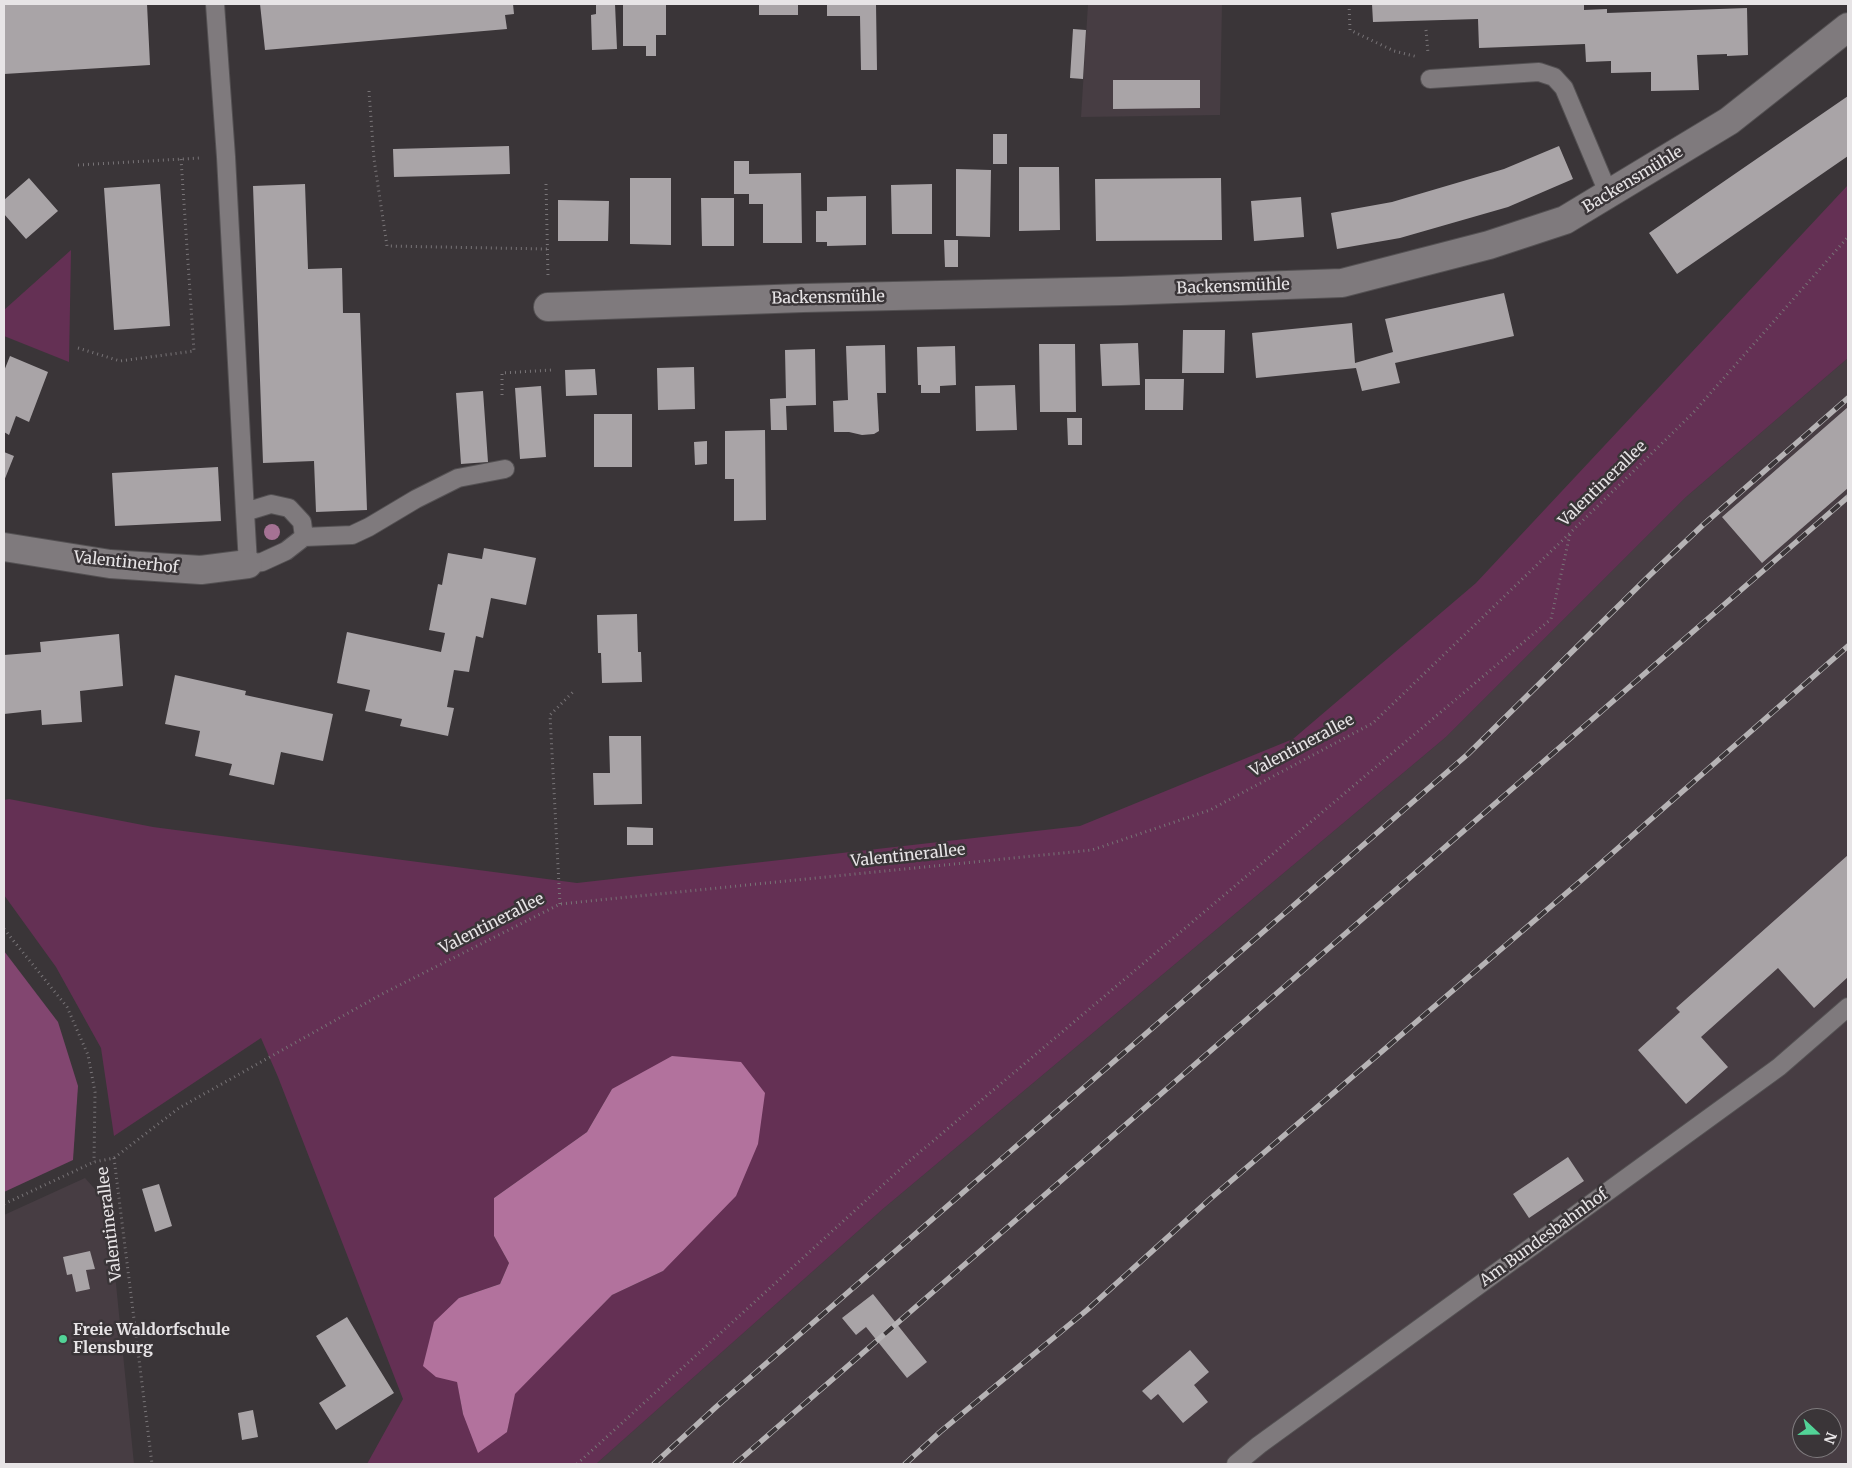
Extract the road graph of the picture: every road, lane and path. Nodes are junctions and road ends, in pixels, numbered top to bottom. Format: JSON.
{"nodes":[{"id":1,"x":214,"y":4,"type":"edge"},
{"id":2,"x":1349,"y":4,"type":"edge"},
{"id":3,"x":1848,"y":27,"type":"edge"},
{"id":4,"x":1420,"y":58,"type":"dead end"},
{"id":5,"x":1430,"y":79,"type":"dead end"},
{"id":6,"x":369,"y":91,"type":"dead end"},
{"id":7,"x":226,"y":157,"type":"junction"},
{"id":8,"x":181,"y":159,"type":"junction"},
{"id":9,"x":78,"y":165,"type":"dead end"},
{"id":10,"x":546,"y":184,"type":"dead end"},
{"id":11,"x":1609,"y":195,"type":"junction"},
{"id":12,"x":1848,"y":237,"type":"edge"},
{"id":13,"x":547,"y":250,"type":"junction"},
{"id":14,"x":548,"y":307,"type":"joint"},
{"id":15,"x":78,"y":348,"type":"dead end"},
{"id":16,"x":552,"y":370,"type":"dead end"},
{"id":17,"x":502,"y":395,"type":"dead end"},
{"id":18,"x":505,"y":469,"type":"dead end"},
{"id":19,"x":245,"y":512,"type":"junction"},
{"id":20,"x":1570,"y":533,"type":"junction"},
{"id":21,"x":304,"y":537,"type":"junction"},
{"id":22,"x":4,"y":546,"type":"edge"},
{"id":23,"x":248,"y":564,"type":"junction"},
{"id":24,"x":575,"y":690,"type":"dead end"},
{"id":25,"x":560,"y":904,"type":"junction"},
{"id":26,"x":4,"y":928,"type":"edge"},
{"id":27,"x":1848,"y":1007,"type":"edge"},
{"id":28,"x":114,"y":1158,"type":"junction"},
{"id":29,"x":94,"y":1162,"type":"junction"},
{"id":30,"x":4,"y":1204,"type":"edge"},
{"id":31,"x":152,"y":1464,"type":"edge"},
{"id":32,"x":577,"y":1464,"type":"edge"},
{"id":33,"x":1236,"y":1464,"type":"edge"}],
"edges":[{"from":1,"to":7,"type":"lane"},
{"from":2,"to":4,"type":"path"},
{"from":3,"to":11,"type":"street","name":"Backensmühle"},
{"from":5,"to":11,"type":"lane"},
{"from":6,"to":13,"type":"path"},
{"from":7,"to":8,"type":"path"},
{"from":7,"to":19,"type":"lane"},
{"from":8,"to":9,"type":"path"},
{"from":8,"to":15,"type":"path"},
{"from":10,"to":13,"type":"path"},
{"from":11,"to":14,"type":"street","name":"Backensmühle"},
{"from":12,"to":20,"type":"path","name":"Valentinerallee"},
{"from":13,"to":14,"type":"path"},
{"from":16,"to":17,"type":"path"},
{"from":18,"to":21,"type":"lane"},
{"from":19,"to":21,"type":"lane"},
{"from":19,"to":23,"type":"lane"},
{"from":20,"to":25,"type":"path","name":"Valentinerallee"},
{"from":20,"to":32,"type":"path"},
{"from":21,"to":23,"type":"lane"},
{"from":22,"to":23,"type":"street","name":"Valentinerhof"},
{"from":24,"to":25,"type":"path"},
{"from":25,"to":28,"type":"path","name":"Valentinerallee"},
{"from":26,"to":29,"type":"path"},
{"from":27,"to":33,"type":"lane","name":"Am Bundesbahnhof"},
{"from":28,"to":29,"type":"path"},
{"from":28,"to":31,"type":"path","name":"Valentinerallee"},
{"from":29,"to":30,"type":"path"}]}
